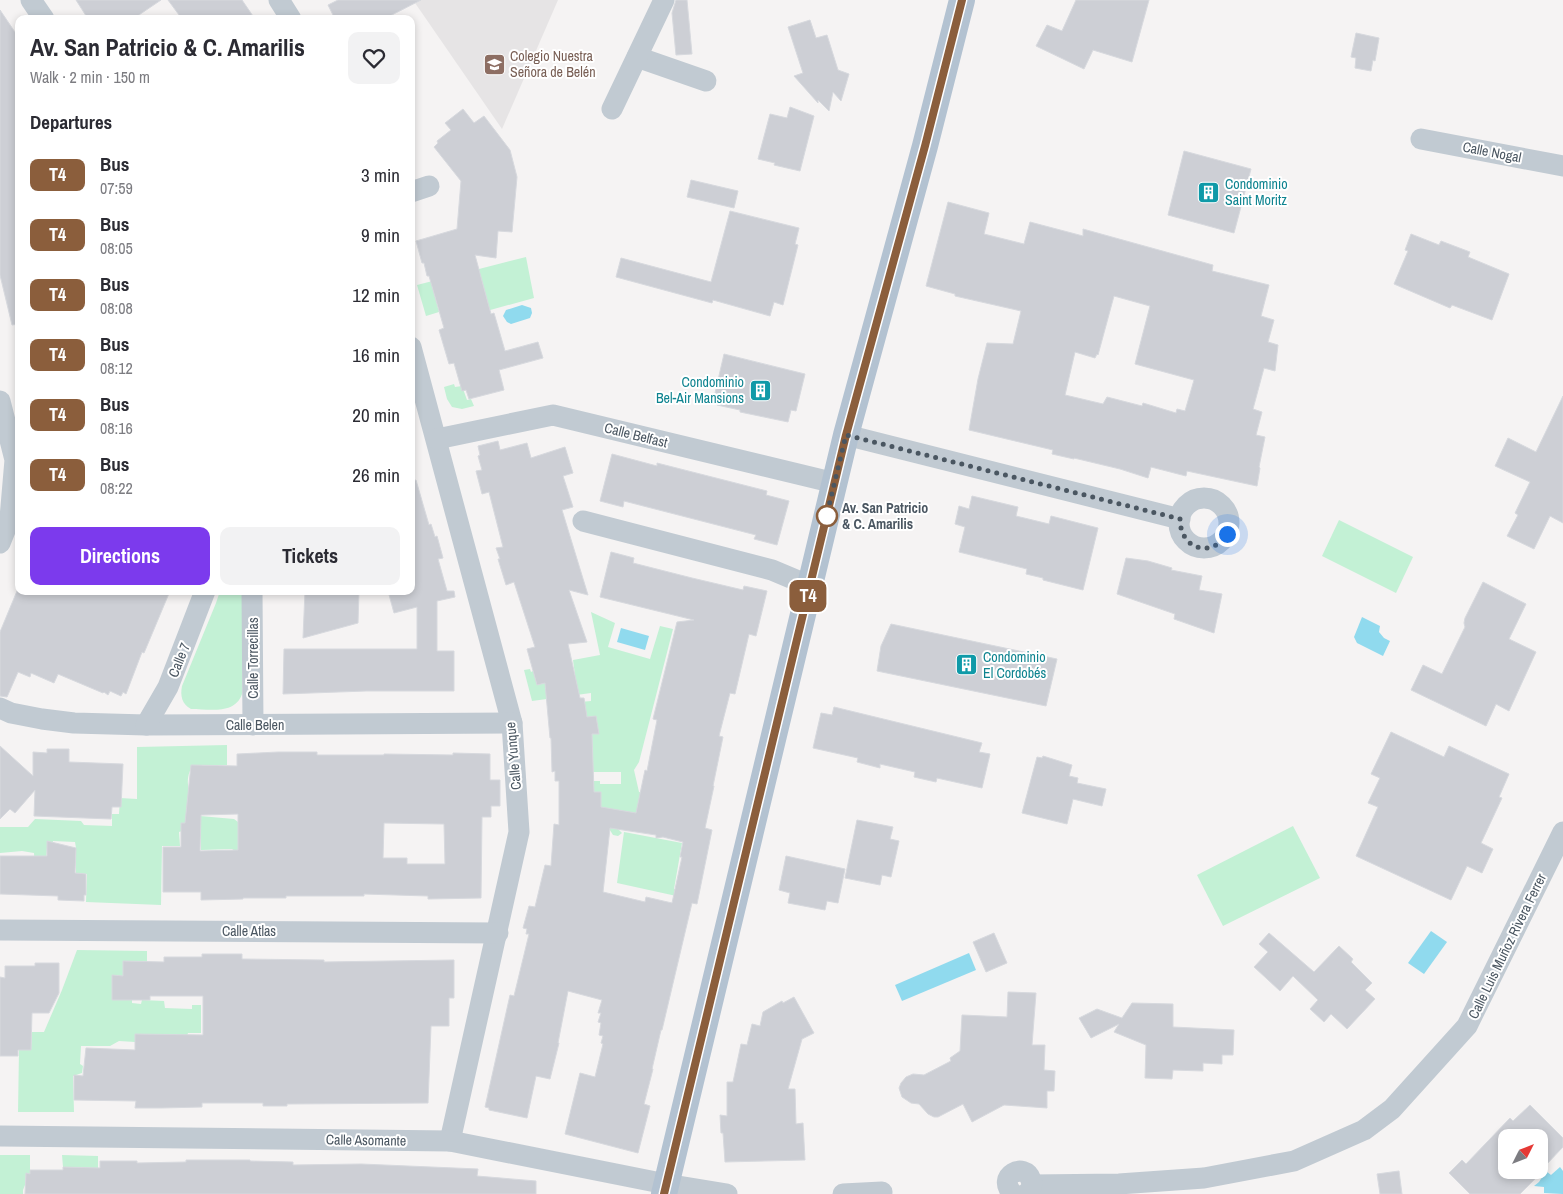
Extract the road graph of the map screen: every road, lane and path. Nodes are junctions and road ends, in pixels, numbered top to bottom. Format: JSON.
{"nodes":[{"id":1,"x":31,"y":0,"type":"edge"},
{"id":2,"x":279,"y":0,"type":"edge"},
{"id":3,"x":664,"y":0,"type":"edge"},
{"id":4,"x":962,"y":0,"type":"edge"},
{"id":5,"x":41,"y":15,"type":"edge"},
{"id":6,"x":289,"y":15,"type":"edge"},
{"id":7,"x":636,"y":57,"type":"junction"},
{"id":8,"x":706,"y":81,"type":"dead end"},
{"id":9,"x":612,"y":109,"type":"dead end"},
{"id":10,"x":1421,"y":139,"type":"dead end"},
{"id":11,"x":1563,"y":166,"type":"edge"},
{"id":12,"x":415,"y":361,"type":"edge"},
{"id":13,"x":0,"y":401,"type":"edge"},
{"id":14,"x":846,"y":435,"type":"junction"},
{"id":15,"x":437,"y":439,"type":"junction"},
{"id":16,"x":835,"y":483,"type":"junction"},
{"id":17,"x":1180,"y":519,"type":"dead end"},
{"id":18,"x":583,"y":521,"type":"dead end"},
{"id":19,"x":0,"y":543,"type":"edge"},
{"id":20,"x":810,"y":586,"type":"junction"},
{"id":21,"x":203,"y":595,"type":"edge"},
{"id":22,"x":252,"y":595,"type":"edge"},
{"id":23,"x":0,"y":708,"type":"edge"},
{"id":24,"x":512,"y":723,"type":"junction"},
{"id":25,"x":253,"y":725,"type":"junction"},
{"id":26,"x":146,"y":726,"type":"junction"},
{"id":27,"x":1560,"y":844,"type":"edge"},
{"id":28,"x":0,"y":930,"type":"edge"},
{"id":29,"x":498,"y":933,"type":"junction"},
{"id":30,"x":0,"y":1136,"type":"edge"},
{"id":31,"x":450,"y":1141,"type":"junction"},
{"id":32,"x":665,"y":1189,"type":"edge"},
{"id":33,"x":1024,"y":1191,"type":"edge"},
{"id":34,"x":882,"y":1192,"type":"dead end"},
{"id":35,"x":727,"y":1194,"type":"edge"},
{"id":36,"x":843,"y":1194,"type":"edge"},
{"id":37,"x":851,"y":1194,"type":"edge"}],
"edges":[{"from":1,"to":5,"type":"street"},
{"from":2,"to":6,"type":"street"},
{"from":3,"to":7,"type":"street"},
{"from":4,"to":14,"type":"main road"},
{"from":7,"to":8,"type":"street"},
{"from":7,"to":9,"type":"street"},
{"from":10,"to":11,"type":"street","name":"Calle Nogal"},
{"from":12,"to":15,"type":"street","name":"Calle Yunque"},
{"from":13,"to":19,"type":"street"},
{"from":14,"to":16,"type":"main road"},
{"from":14,"to":17,"type":"street"},
{"from":15,"to":16,"type":"street","name":"Calle Belfast"},
{"from":15,"to":24,"type":"street","name":"Calle Yunque"},
{"from":16,"to":20,"type":"main road"},
{"from":18,"to":20,"type":"street"},
{"from":20,"to":32,"type":"main road"},
{"from":21,"to":26,"type":"street","name":"Calle 7"},
{"from":22,"to":25,"type":"street","name":"Calle Torrecillas"},
{"from":23,"to":26,"type":"street","name":"Calle Belen"},
{"from":24,"to":25,"type":"street","name":"Calle Belen"},
{"from":24,"to":29,"type":"street","name":"Calle Yunque"},
{"from":25,"to":26,"type":"street","name":"Calle Belen"},
{"from":27,"to":33,"type":"street","name":"Calle Luis Muñoz Rivera Ferrer"},
{"from":28,"to":29,"type":"street","name":"Calle Atlas"},
{"from":29,"to":31,"type":"street","name":"Calle Yunque"},
{"from":30,"to":31,"type":"street","name":"Calle Asomante"},
{"from":31,"to":32,"type":"street","name":"Calle Asomante"},
{"from":32,"to":35,"type":"street","name":"Calle Asomante"},
{"from":34,"to":37,"type":"street"},
{"from":36,"to":37,"type":"street"}]}
